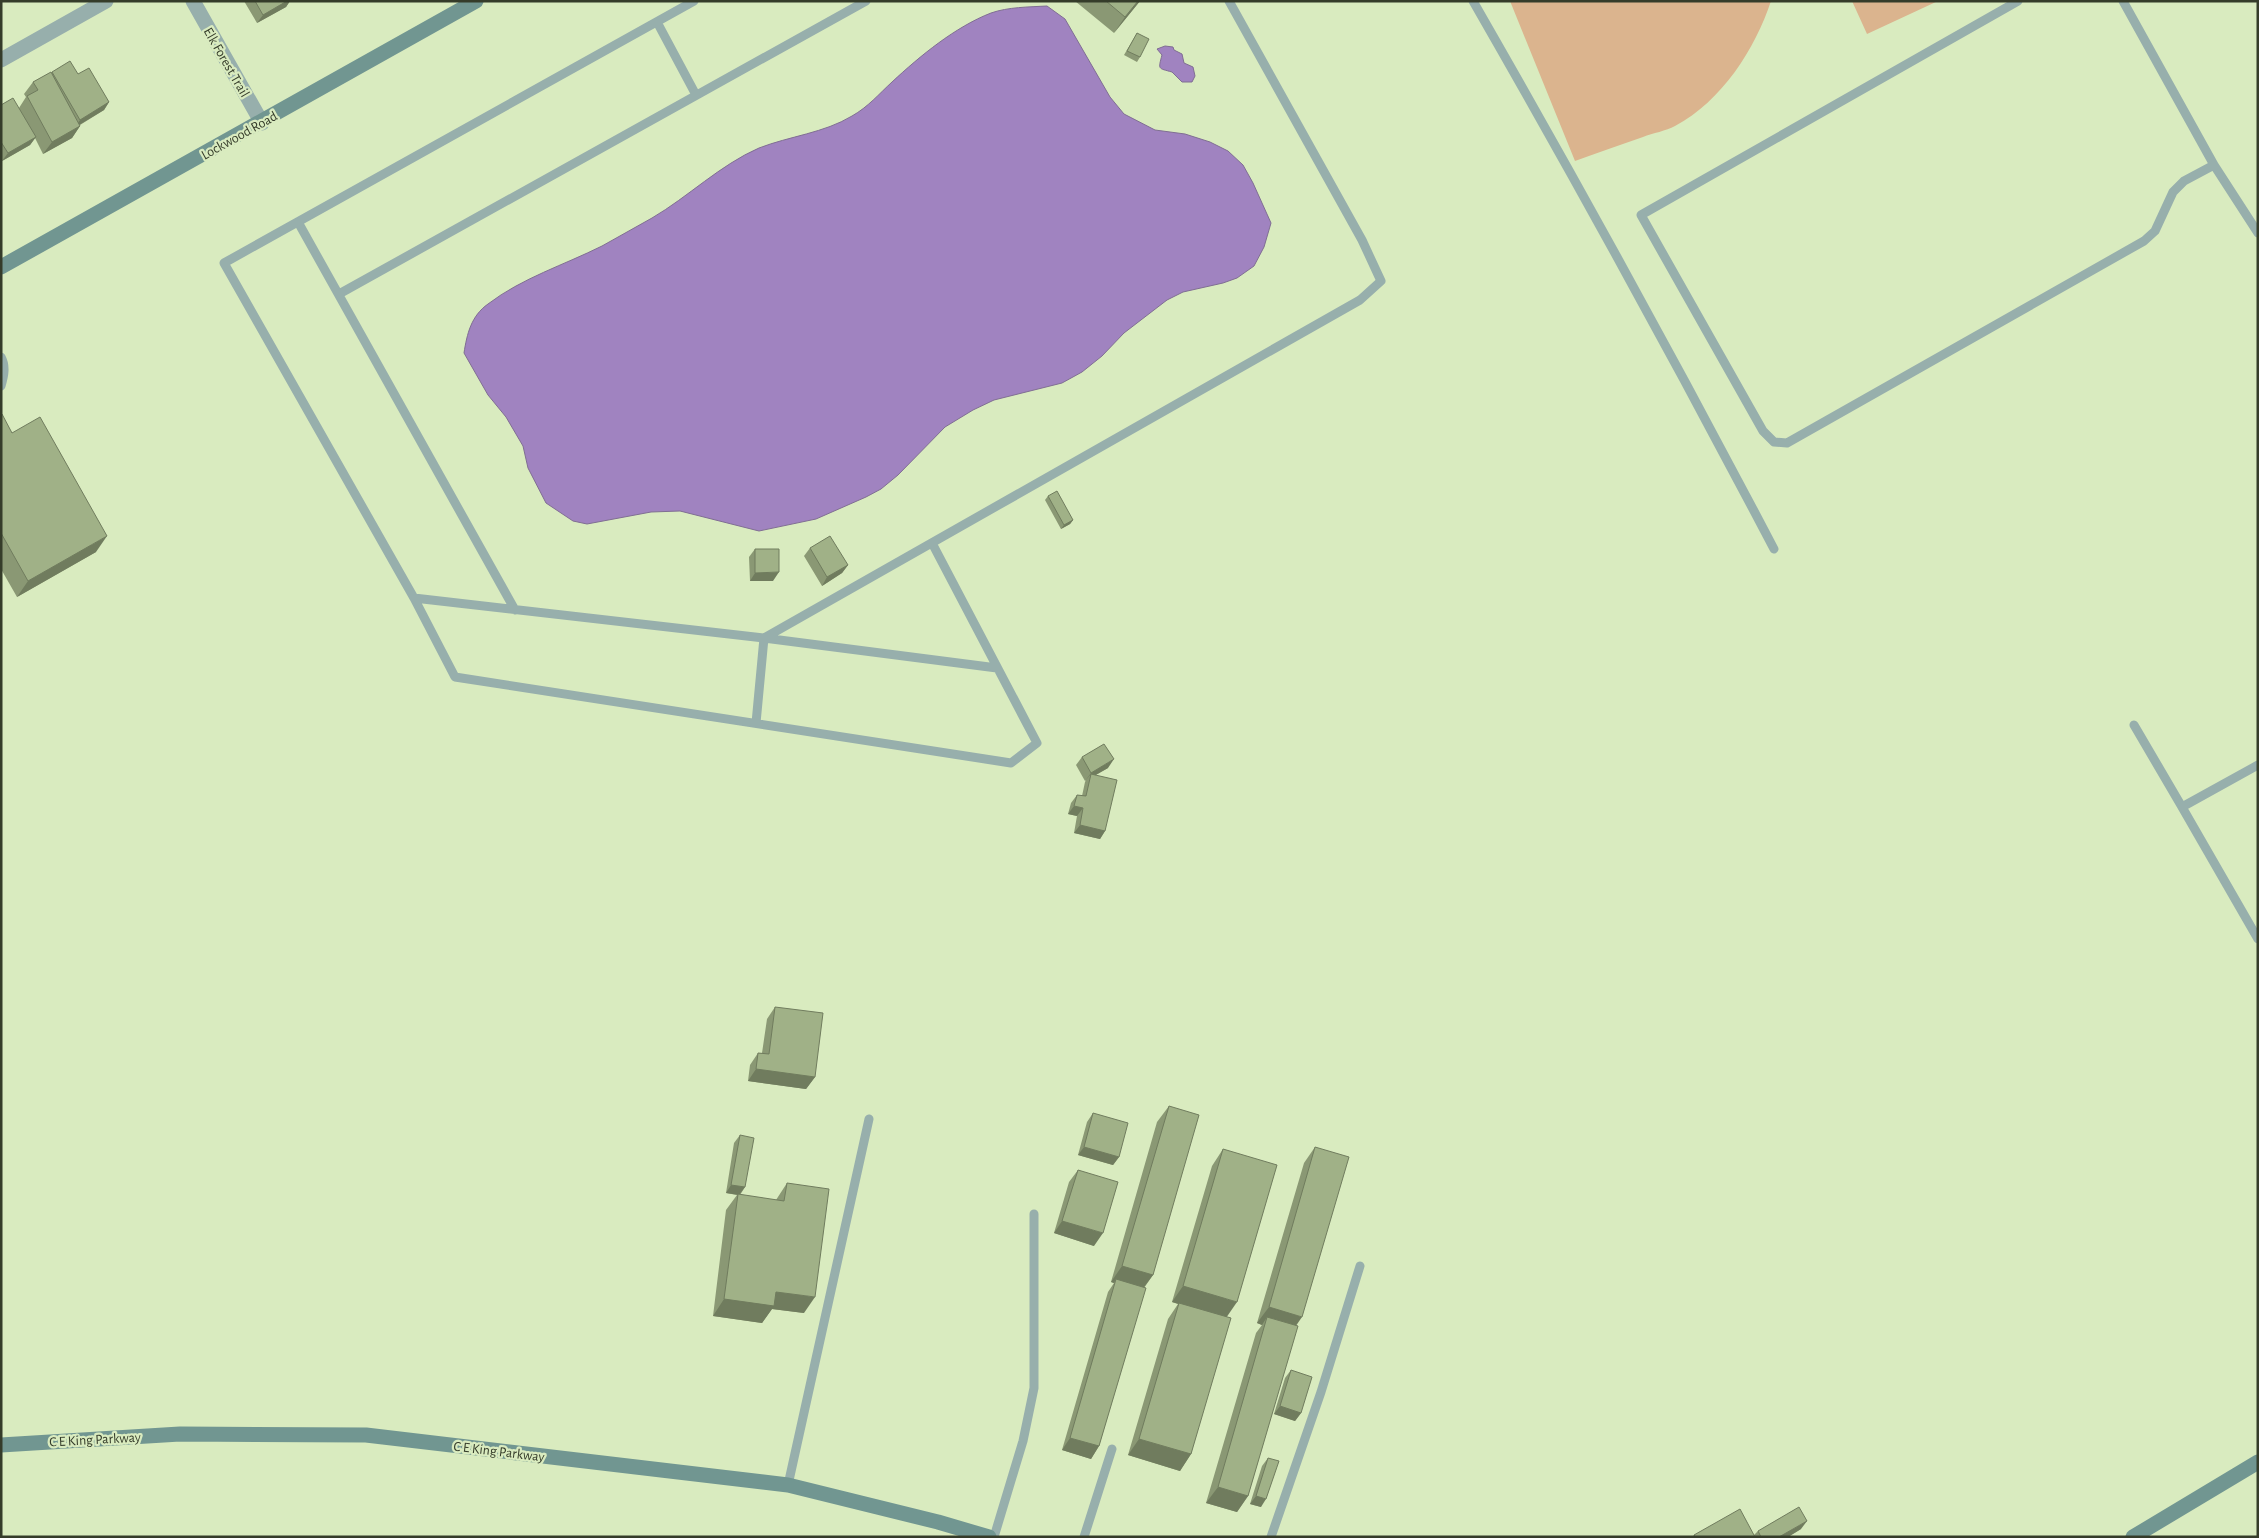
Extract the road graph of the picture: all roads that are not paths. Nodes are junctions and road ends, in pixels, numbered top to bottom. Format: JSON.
{"nodes":[{"id":1,"x":106,"y":1,"type":"edge"},
{"id":2,"x":193,"y":1,"type":"edge"},
{"id":3,"x":476,"y":1,"type":"edge"},
{"id":4,"x":694,"y":1,"type":"edge"},
{"id":5,"x":866,"y":1,"type":"edge"},
{"id":6,"x":1229,"y":1,"type":"edge"},
{"id":7,"x":1473,"y":1,"type":"edge"},
{"id":8,"x":2018,"y":1,"type":"edge"},
{"id":9,"x":2123,"y":1,"type":"edge"},
{"id":10,"x":656,"y":22,"type":"junction"},
{"id":11,"x":1,"y":60,"type":"edge"},
{"id":12,"x":696,"y":96,"type":"junction"},
{"id":13,"x":262,"y":123,"type":"junction"},
{"id":14,"x":2214,"y":166,"type":"junction"},
{"id":15,"x":298,"y":222,"type":"junction"},
{"id":16,"x":2258,"y":233,"type":"edge"},
{"id":17,"x":1,"y":267,"type":"edge"},
{"id":18,"x":338,"y":294,"type":"junction"},
{"id":19,"x":1,"y":357,"type":"edge"},
{"id":20,"x":1,"y":386,"type":"edge"},
{"id":21,"x":932,"y":543,"type":"junction"},
{"id":22,"x":1774,"y":549,"type":"dead end"},
{"id":23,"x":414,"y":598,"type":"junction"},
{"id":24,"x":515,"y":610,"type":"junction"},
{"id":25,"x":764,"y":638,"type":"junction"},
{"id":26,"x":997,"y":668,"type":"junction"},
{"id":27,"x":756,"y":723,"type":"junction"},
{"id":28,"x":2134,"y":726,"type":"dead end"},
{"id":29,"x":2258,"y":765,"type":"edge"},
{"id":30,"x":2182,"y":808,"type":"junction"},
{"id":31,"x":2258,"y":939,"type":"edge"},
{"id":32,"x":870,"y":1119,"type":"dead end"},
{"id":33,"x":1034,"y":1214,"type":"dead end"},
{"id":34,"x":1360,"y":1266,"type":"dead end"},
{"id":35,"x":1,"y":1445,"type":"edge"},
{"id":36,"x":1112,"y":1449,"type":"dead end"},
{"id":37,"x":2258,"y":1462,"type":"edge"},
{"id":38,"x":788,"y":1484,"type":"junction"},
{"id":39,"x":989,"y":1537,"type":"edge"},
{"id":40,"x":994,"y":1537,"type":"edge"},
{"id":41,"x":1084,"y":1537,"type":"edge"},
{"id":42,"x":1271,"y":1537,"type":"edge"},
{"id":43,"x":2133,"y":1537,"type":"edge"}],
"edges":[{"from":1,"to":11,"type":"street"},
{"from":2,"to":13,"type":"street","name":"Elk Forest Trail"},
{"from":3,"to":13,"type":"main road","name":"Lockwood Road"},
{"from":4,"to":10,"type":"lane"},
{"from":5,"to":12,"type":"lane"},
{"from":6,"to":21,"type":"lane"},
{"from":7,"to":22,"type":"lane"},
{"from":8,"to":14,"type":"lane"},
{"from":9,"to":14,"type":"lane"},
{"from":10,"to":12,"type":"lane"},
{"from":10,"to":15,"type":"lane"},
{"from":12,"to":18,"type":"lane"},
{"from":13,"to":17,"type":"main road","name":"Lockwood Road"},
{"from":14,"to":16,"type":"lane"},
{"from":15,"to":18,"type":"lane"},
{"from":15,"to":23,"type":"lane"},
{"from":18,"to":24,"type":"lane"},
{"from":19,"to":20,"type":"lane"},
{"from":21,"to":25,"type":"lane"},
{"from":21,"to":26,"type":"lane"},
{"from":23,"to":24,"type":"lane"},
{"from":23,"to":27,"type":"lane"},
{"from":24,"to":25,"type":"lane"},
{"from":25,"to":26,"type":"lane"},
{"from":25,"to":27,"type":"lane"},
{"from":26,"to":27,"type":"lane"},
{"from":28,"to":30,"type":"lane"},
{"from":29,"to":30,"type":"lane"},
{"from":30,"to":31,"type":"lane"},
{"from":32,"to":38,"type":"lane"},
{"from":33,"to":40,"type":"lane"},
{"from":34,"to":42,"type":"lane"},
{"from":35,"to":38,"type":"main road","name":"C E King Parkway"},
{"from":36,"to":41,"type":"lane"},
{"from":37,"to":43,"type":"main road"},
{"from":38,"to":39,"type":"main road","name":"C E King Parkway"}]}
